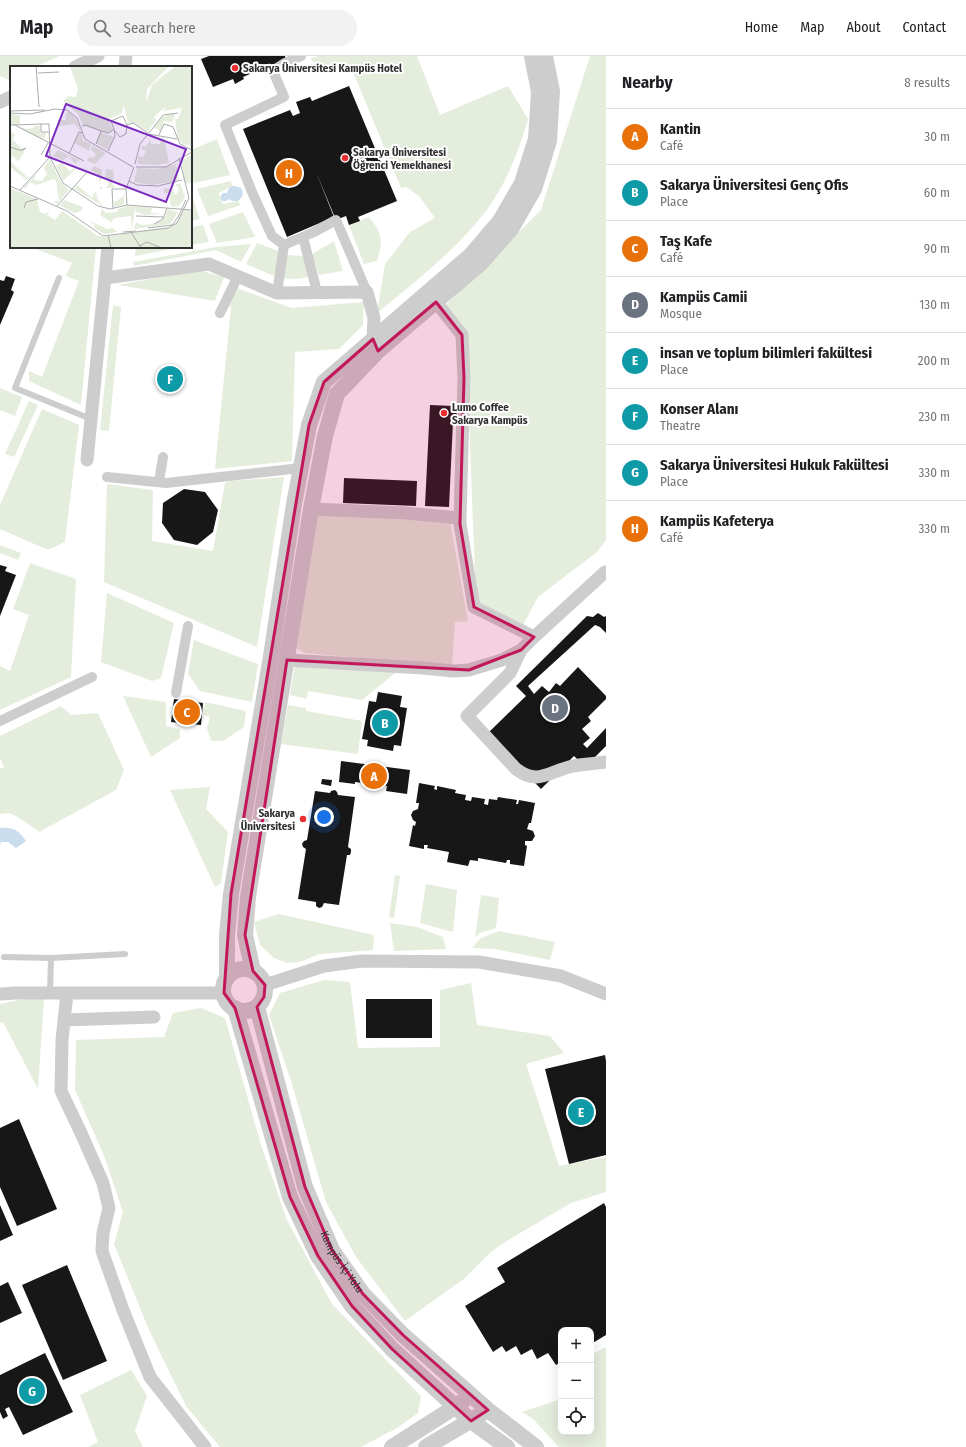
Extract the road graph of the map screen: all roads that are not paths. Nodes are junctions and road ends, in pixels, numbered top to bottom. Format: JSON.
{"nodes":[{"id":1,"x":98,"y":56,"type":"edge"},
{"id":2,"x":126,"y":56,"type":"edge"},
{"id":3,"x":301,"y":56,"type":"edge"},
{"id":4,"x":532,"y":56,"type":"edge"},
{"id":5,"x":545,"y":56,"type":"edge"},
{"id":6,"x":77,"y":66,"type":"edge"},
{"id":7,"x":125,"y":66,"type":"edge"},
{"id":8,"x":10,"y":97,"type":"edge"},
{"id":9,"x":0,"y":102,"type":"edge"},
{"id":10,"x":303,"y":237,"type":"junction"},
{"id":11,"x":284,"y":245,"type":"junction"},
{"id":12,"x":108,"y":248,"type":"edge"},
{"id":13,"x":238,"y":276,"type":"junction"},
{"id":14,"x":59,"y":278,"type":"dead end"},
{"id":15,"x":105,"y":278,"type":"junction"},
{"id":16,"x":277,"y":292,"type":"junction"},
{"id":17,"x":317,"y":292,"type":"junction"},
{"id":18,"x":368,"y":292,"type":"junction"},
{"id":19,"x":436,"y":302,"type":"junction"},
{"id":20,"x":220,"y":313,"type":"dead end"},
{"id":21,"x":376,"y":345,"type":"junction"},
{"id":22,"x":91,"y":419,"type":"junction"},
{"id":23,"x":163,"y":457,"type":"dead end"},
{"id":24,"x":87,"y":460,"type":"dead end"},
{"id":25,"x":301,"y":468,"type":"junction"},
{"id":26,"x":107,"y":477,"type":"dead end"},
{"id":27,"x":159,"y":482,"type":"junction"},
{"id":28,"x":311,"y":509,"type":"junction"},
{"id":29,"x":460,"y":518,"type":"junction"},
{"id":30,"x":606,"y":573,"type":"edge"},
{"id":31,"x":188,"y":626,"type":"dead end"},
{"id":32,"x":534,"y":637,"type":"junction"},
{"id":33,"x":521,"y":650,"type":"junction"},
{"id":34,"x":287,"y":660,"type":"junction"},
{"id":35,"x":92,"y":677,"type":"dead end"},
{"id":36,"x":176,"y":693,"type":"dead end"},
{"id":37,"x":0,"y":721,"type":"edge"},
{"id":38,"x":606,"y":762,"type":"edge"},
{"id":39,"x":125,"y":954,"type":"dead end"},
{"id":40,"x":4,"y":957,"type":"dead end"},
{"id":41,"x":50,"y":958,"type":"junction"},
{"id":42,"x":253,"y":971,"type":"junction"},
{"id":43,"x":225,"y":985,"type":"junction"},
{"id":44,"x":265,"y":985,"type":"junction"},
{"id":45,"x":50,"y":993,"type":"junction"},
{"id":46,"x":67,"y":993,"type":"junction"},
{"id":47,"x":0,"y":994,"type":"edge"},
{"id":48,"x":606,"y":994,"type":"edge"},
{"id":49,"x":257,"y":1007,"type":"junction"},
{"id":50,"x":235,"y":1008,"type":"junction"},
{"id":51,"x":154,"y":1017,"type":"dead end"},
{"id":52,"x":64,"y":1020,"type":"junction"},
{"id":53,"x":470,"y":1394,"type":"junction"},
{"id":54,"x":455,"y":1407,"type":"junction"},
{"id":55,"x":488,"y":1410,"type":"junction"},
{"id":56,"x":471,"y":1421,"type":"junction"},
{"id":57,"x":205,"y":1447,"type":"edge"},
{"id":58,"x":392,"y":1447,"type":"edge"},
{"id":59,"x":426,"y":1447,"type":"edge"},
{"id":60,"x":507,"y":1447,"type":"edge"},
{"id":61,"x":536,"y":1447,"type":"edge"}],
"edges":[{"from":1,"to":6,"type":"street"},
{"from":2,"to":7,"type":"street"},
{"from":3,"to":11,"type":"street"},
{"from":4,"to":21,"type":"street"},
{"from":5,"to":19,"type":"street"},
{"from":8,"to":9,"type":"street"},
{"from":10,"to":11,"type":"street"},
{"from":10,"to":17,"type":"street"},
{"from":10,"to":18,"type":"street"},
{"from":11,"to":16,"type":"street"},
{"from":12,"to":15,"type":"street"},
{"from":13,"to":15,"type":"street"},
{"from":13,"to":16,"type":"street"},
{"from":13,"to":20,"type":"street"},
{"from":14,"to":22,"type":"lane"},
{"from":15,"to":22,"type":"street"},
{"from":16,"to":17,"type":"street"},
{"from":17,"to":18,"type":"street"},
{"from":18,"to":21,"type":"street"},
{"from":19,"to":21,"type":"street"},
{"from":19,"to":29,"type":"street"},
{"from":21,"to":25,"type":"street"},
{"from":21,"to":28,"type":"street"},
{"from":22,"to":24,"type":"street"},
{"from":23,"to":27,"type":"street"},
{"from":25,"to":27,"type":"street"},
{"from":25,"to":43,"type":"street"},
{"from":26,"to":27,"type":"street"},
{"from":28,"to":29,"type":"street"},
{"from":28,"to":34,"type":"street"},
{"from":29,"to":32,"type":"street"},
{"from":30,"to":32,"type":"street"},
{"from":31,"to":36,"type":"street"},
{"from":32,"to":33,"type":"street"},
{"from":33,"to":34,"type":"street"},
{"from":33,"to":38,"type":"street"},
{"from":34,"to":42,"type":"street"},
{"from":35,"to":37,"type":"street"},
{"from":39,"to":41,"type":"lane"},
{"from":40,"to":41,"type":"lane"},
{"from":41,"to":45,"type":"lane"},
{"from":42,"to":43,"type":"street"},
{"from":42,"to":44,"type":"street"},
{"from":43,"to":46,"type":"street"},
{"from":43,"to":50,"type":"street"},
{"from":44,"to":48,"type":"street"},
{"from":44,"to":49,"type":"street"},
{"from":45,"to":46,"type":"street"},
{"from":45,"to":47,"type":"street"},
{"from":46,"to":52,"type":"street"},
{"from":49,"to":50,"type":"street"},
{"from":49,"to":53,"type":"street","name":"Kampüs İçi Yolu"},
{"from":50,"to":54,"type":"street","name":"Kampüs İçi Yolu"},
{"from":51,"to":52,"type":"street"},
{"from":52,"to":57,"type":"street"},
{"from":53,"to":54,"type":"street"},
{"from":53,"to":55,"type":"street","name":"Kampüs İçi Yolu"},
{"from":54,"to":56,"type":"street","name":"Kampüs İçi Yolu"},
{"from":54,"to":58,"type":"street"},
{"from":55,"to":56,"type":"street"},
{"from":55,"to":61,"type":"street","name":"Kampüs İçi Yolu"},
{"from":56,"to":59,"type":"street"},
{"from":56,"to":60,"type":"street","name":"Kampüs İçi Yolu"}]}
